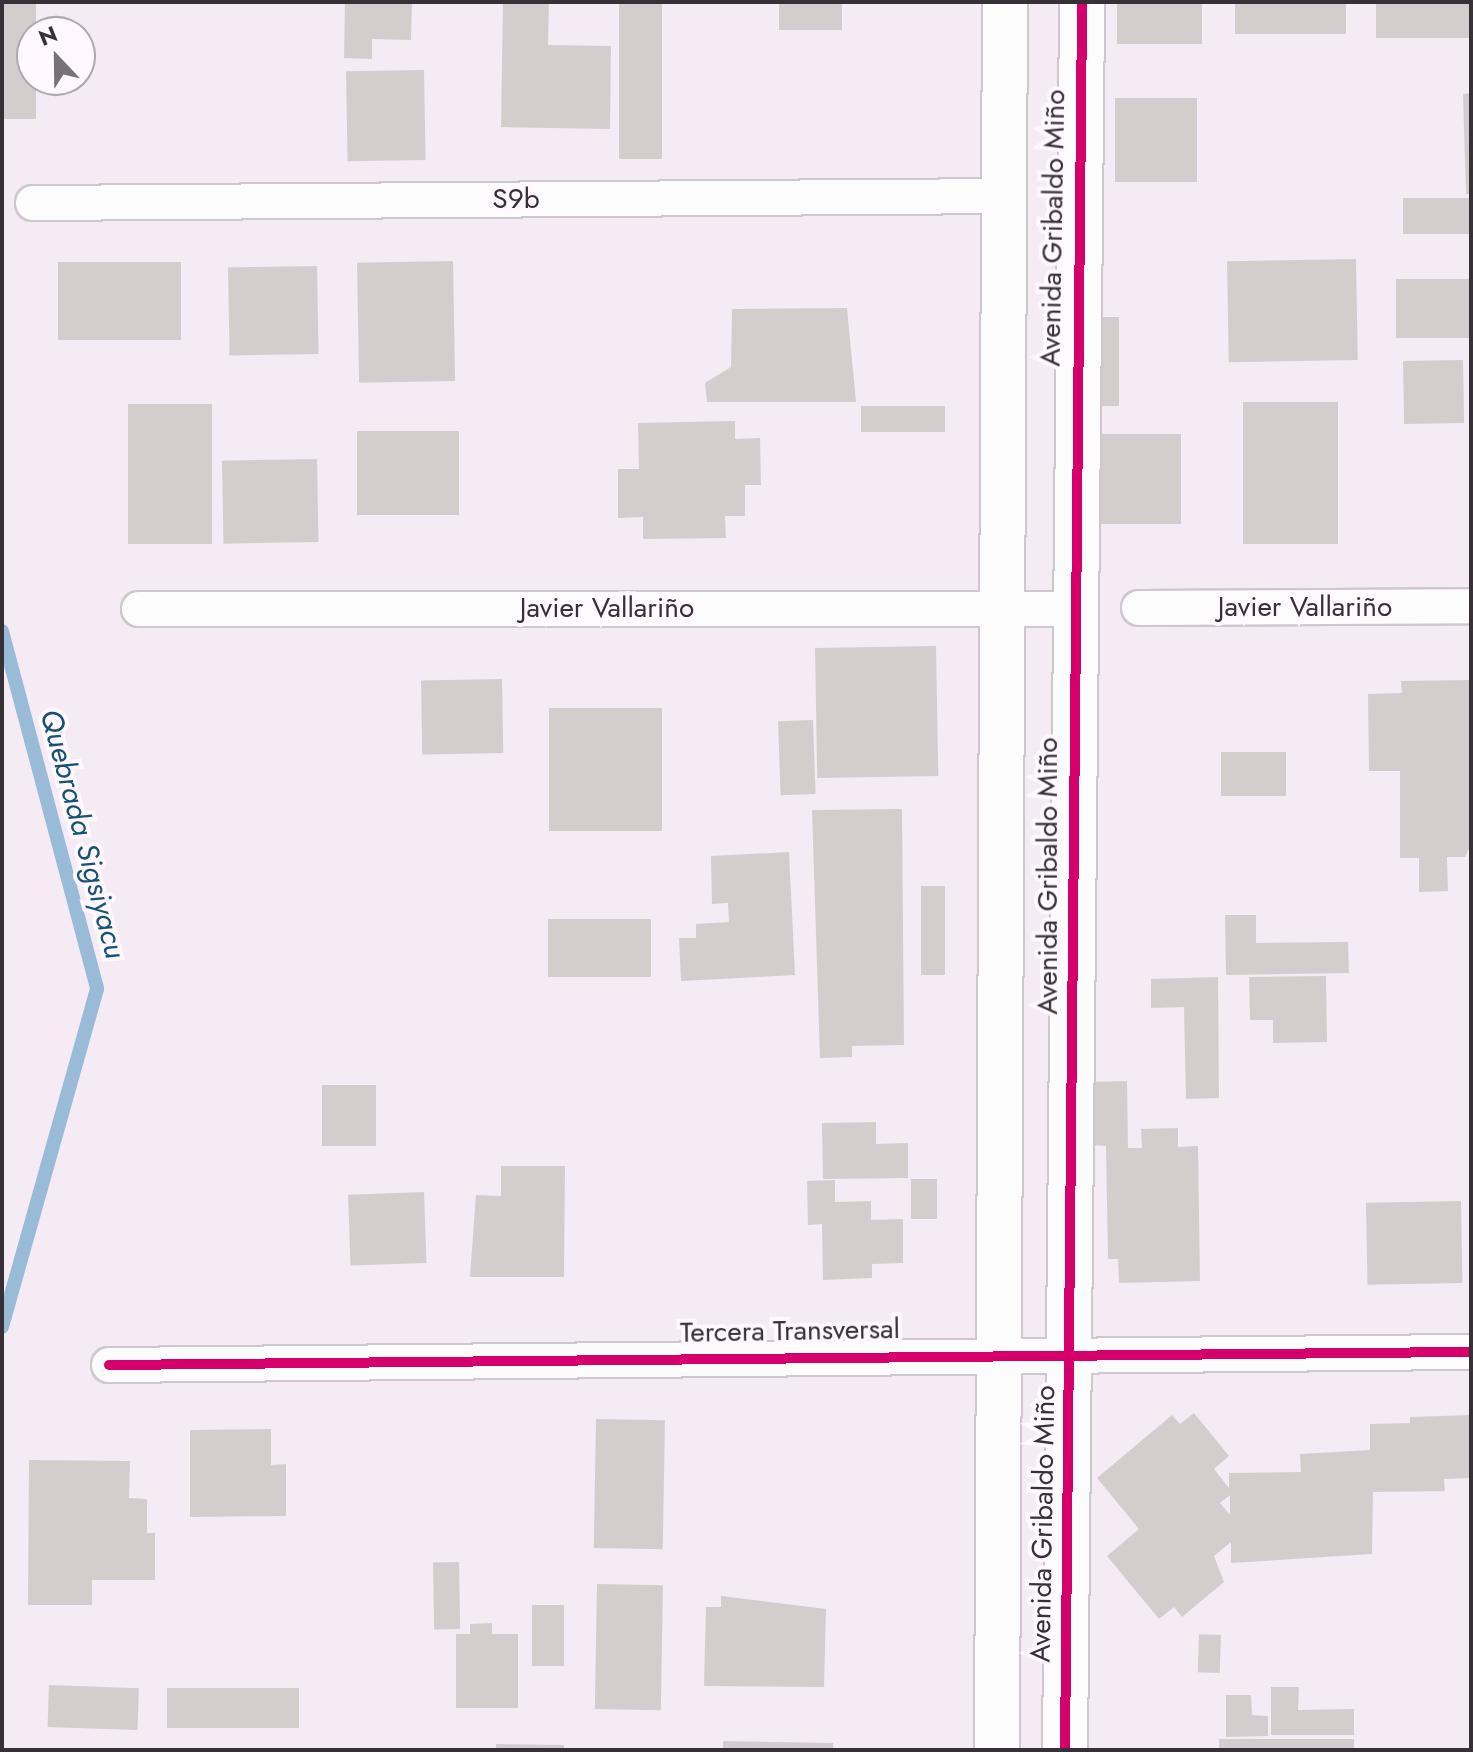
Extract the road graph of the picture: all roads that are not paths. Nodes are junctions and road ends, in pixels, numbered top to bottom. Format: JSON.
{"nodes":[{"id":1,"x":1005,"y":2,"type":"edge"},
{"id":2,"x":1082,"y":2,"type":"edge"},
{"id":3,"x":1000,"y":196,"type":"junction"},
{"id":4,"x":33,"y":203,"type":"dead end"},
{"id":5,"x":1471,"y":606,"type":"edge"},
{"id":6,"x":999,"y":607,"type":"junction"},
{"id":7,"x":1139,"y":608,"type":"dead end"},
{"id":8,"x":139,"y":609,"type":"dead end"},
{"id":9,"x":1075,"y":609,"type":"junction"},
{"id":10,"x":1068,"y":1352,"type":"junction"},
{"id":11,"x":1471,"y":1352,"type":"edge"},
{"id":12,"x":1000,"y":1353,"type":"junction"},
{"id":13,"x":109,"y":1365,"type":"dead end"},
{"id":14,"x":997,"y":1750,"type":"edge"},
{"id":15,"x":1065,"y":1750,"type":"edge"}],
"edges":[{"from":1,"to":3,"type":"street","name":"Avenida Gribaldo Miño"},
{"from":2,"to":9,"type":"street","name":"Avenida Gribaldo Miño"},
{"from":3,"to":4,"type":"street","name":"S9b"},
{"from":3,"to":6,"type":"street","name":"Avenida Gribaldo Miño"},
{"from":5,"to":7,"type":"street","name":"Javier Vallariño"},
{"from":6,"to":8,"type":"street","name":"Javier Vallariño"},
{"from":6,"to":9,"type":"street","name":"Javier Vallariño"},
{"from":6,"to":12,"type":"street","name":"Avenida Gribaldo Miño"},
{"from":9,"to":10,"type":"street","name":"Avenida Gribaldo Miño"},
{"from":10,"to":11,"type":"street","name":"Tercera Transversal"},
{"from":10,"to":12,"type":"street","name":"Tercera Transversal"},
{"from":10,"to":15,"type":"street","name":"Avenida Gribaldo Miño"},
{"from":12,"to":13,"type":"street","name":"Tercera Transversal"},
{"from":12,"to":14,"type":"street","name":"Avenida Gribaldo Miño"}]}
